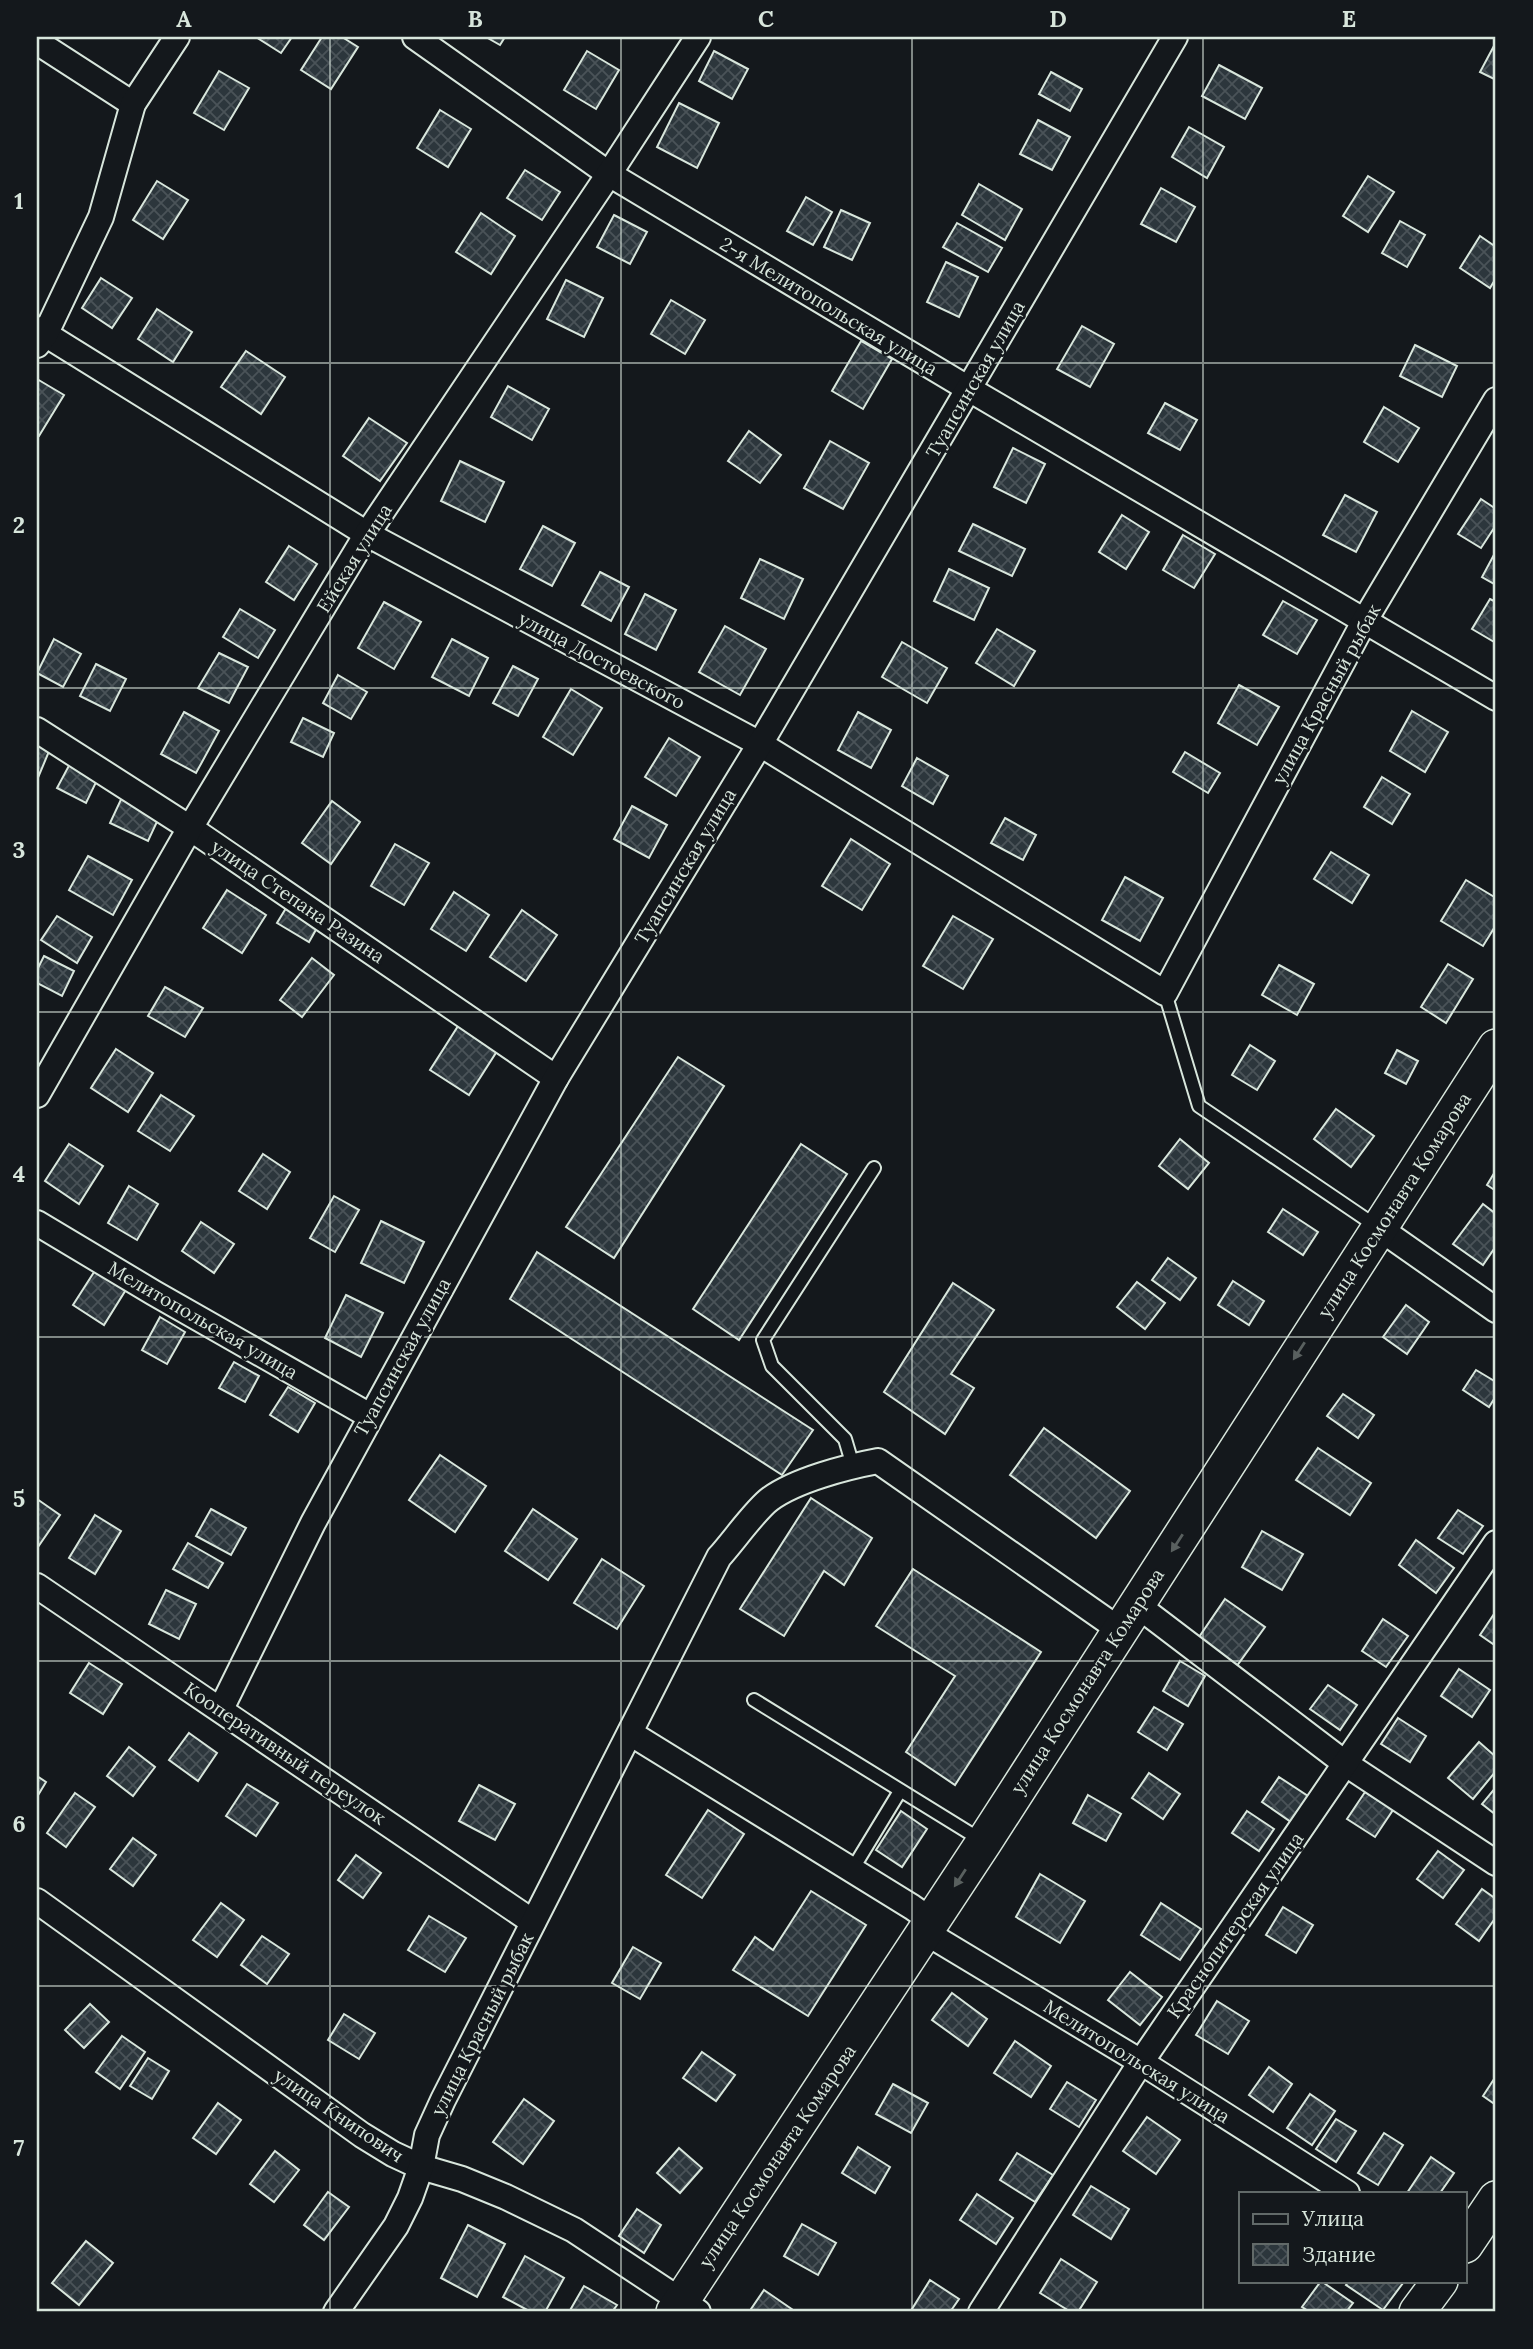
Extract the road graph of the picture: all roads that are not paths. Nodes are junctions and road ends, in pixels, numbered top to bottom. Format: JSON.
{"nodes":[{"id":1,"x":177,"y":37,"type":"edge"},
{"id":2,"x":415,"y":37,"type":"edge"},
{"id":3,"x":698,"y":37,"type":"edge"},
{"id":4,"x":1175,"y":37,"type":"edge"},
{"id":5,"x":37,"y":42,"type":"edge"},
{"id":6,"x":133,"y":104,"type":"junction"},
{"id":7,"x":609,"y":174,"type":"junction"},
{"id":8,"x":40,"y":336,"type":"edge"},
{"id":9,"x":970,"y":389,"type":"junction"},
{"id":10,"x":1496,"y":400,"type":"edge"},
{"id":11,"x":367,"y":534,"type":"junction"},
{"id":12,"x":1365,"y":620,"type":"junction"},
{"id":13,"x":1496,"y":698,"type":"edge"},
{"id":14,"x":37,"y":730,"type":"edge"},
{"id":15,"x":760,"y":744,"type":"junction"},
{"id":16,"x":190,"y":828,"type":"junction"},
{"id":17,"x":1165,"y":993,"type":"junction"},
{"id":18,"x":1496,"y":1047,"type":"edge"},
{"id":19,"x":556,"y":1077,"type":"junction"},
{"id":20,"x":37,"y":1095,"type":"edge"},
{"id":21,"x":874,"y":1168,"type":"dead end"},
{"id":22,"x":37,"y":1223,"type":"edge"},
{"id":23,"x":1379,"y":1228,"type":"junction"},
{"id":24,"x":1496,"y":1310,"type":"edge"},
{"id":25,"x":370,"y":1416,"type":"junction"},
{"id":26,"x":853,"y":1465,"type":"junction"},
{"id":27,"x":1496,"y":1543,"type":"edge"},
{"id":28,"x":37,"y":1586,"type":"edge"},
{"id":29,"x":1128,"y":1618,"type":"junction"},
{"id":30,"x":754,"y":1700,"type":"dead end"},
{"id":31,"x":221,"y":1709,"type":"junction"},
{"id":32,"x":630,"y":1733,"type":"junction"},
{"id":33,"x":1346,"y":1764,"type":"junction"},
{"id":34,"x":900,"y":1791,"type":"junction"},
{"id":35,"x":984,"y":1843,"type":"junction"},
{"id":36,"x":1496,"y":1863,"type":"edge"},
{"id":37,"x":852,"y":1870,"type":"junction"},
{"id":38,"x":37,"y":1901,"type":"edge"},
{"id":39,"x":534,"y":1922,"type":"junction"},
{"id":40,"x":928,"y":1927,"type":"junction"},
{"id":41,"x":1141,"y":2062,"type":"junction"},
{"id":42,"x":421,"y":2167,"type":"junction"},
{"id":43,"x":1345,"y":2192,"type":"edge"},
{"id":44,"x":1496,"y":2199,"type":"edge"},
{"id":45,"x":1466,"y":2244,"type":"edge"},
{"id":46,"x":1439,"y":2282,"type":"edge"},
{"id":47,"x":684,"y":2309,"type":"edge"},
{"id":48,"x":336,"y":2312,"type":"edge"},
{"id":49,"x":981,"y":2312,"type":"edge"},
{"id":50,"x":1417,"y":2312,"type":"edge"}],
"edges":[{"from":1,"to":6,"type":"street"},
{"from":2,"to":7,"type":"street","name":"2-я Мелитопольская улица"},
{"from":3,"to":7,"type":"street","name":"Ейская улица"},
{"from":4,"to":9,"type":"street","name":"Туапсинская улица"},
{"from":5,"to":6,"type":"street"},
{"from":6,"to":8,"type":"street"},
{"from":7,"to":9,"type":"street","name":"2-я Мелитопольская улица"},
{"from":7,"to":11,"type":"street","name":"Ейская улица"},
{"from":8,"to":11,"type":"street","name":"улица Достоевского"},
{"from":9,"to":12,"type":"street","name":"2-я Мелитопольская улица"},
{"from":9,"to":15,"type":"street","name":"Туапсинская улица"},
{"from":10,"to":12,"type":"street","name":"улица Красный рыбак"},
{"from":11,"to":15,"type":"street","name":"улица Достоевского"},
{"from":11,"to":16,"type":"street","name":"Ейская улица"},
{"from":12,"to":13,"type":"street","name":"2-я Мелитопольская улица"},
{"from":12,"to":17,"type":"street","name":"улица Красный рыбак"},
{"from":14,"to":16,"type":"street","name":"улица Степана Разина"},
{"from":15,"to":17,"type":"street","name":"улица Достоевского"},
{"from":15,"to":19,"type":"street","name":"Туапсинская улица"},
{"from":16,"to":19,"type":"street","name":"улица Степана Разина"},
{"from":16,"to":20,"type":"street","name":"Ейская улица"},
{"from":17,"to":23,"type":"lane"},
{"from":18,"to":23,"type":"main road","name":"улица Космонавта Комарова"},
{"from":19,"to":25,"type":"street","name":"Туапсинская улица"},
{"from":21,"to":26,"type":"lane"},
{"from":22,"to":25,"type":"street","name":"Мелитопольская улица"},
{"from":23,"to":24,"type":"street"},
{"from":23,"to":29,"type":"main road","name":"улица Космонавта Комарова","one_way":true},
{"from":25,"to":31,"type":"street","name":"Туапсинская улица"},
{"from":26,"to":29,"type":"street"},
{"from":26,"to":32,"type":"street","name":"улица Красный рыбак"},
{"from":27,"to":33,"type":"street","name":"Краснопитерская улица"},
{"from":28,"to":31,"type":"street","name":"Кооперативный переулок"},
{"from":29,"to":33,"type":"street"},
{"from":29,"to":35,"type":"main road","name":"улица Космонавта Комарова"},
{"from":30,"to":34,"type":"lane"},
{"from":31,"to":39,"type":"street","name":"Кооперативный переулок"},
{"from":32,"to":37,"type":"street","name":"Мелитопольская улица"},
{"from":32,"to":39,"type":"street","name":"улица Красный рыбак"},
{"from":33,"to":36,"type":"street"},
{"from":33,"to":41,"type":"street","name":"Краснопитерская улица"},
{"from":34,"to":35,"type":"lane"},
{"from":34,"to":37,"type":"lane"},
{"from":35,"to":40,"type":"main road","name":"улица Космонавта Комарова","one_way":true},
{"from":37,"to":40,"type":"street","name":"Мелитопольская улица"},
{"from":38,"to":42,"type":"street","name":"улица Книпович"},
{"from":39,"to":42,"type":"street","name":"улица Красный рыбак"},
{"from":40,"to":41,"type":"street","name":"Мелитопольская улица"},
{"from":40,"to":47,"type":"main road","name":"улица Космонавта Комарова"},
{"from":41,"to":43,"type":"street","name":"Мелитопольская улица"},
{"from":41,"to":49,"type":"street","name":"Краснопитерская улица"},
{"from":42,"to":47,"type":"street","name":"улица Книпович"},
{"from":42,"to":48,"type":"street","name":"улица Красный рыбак"},
{"from":44,"to":45,"type":"main road"},
{"from":46,"to":50,"type":"main road"}]}
